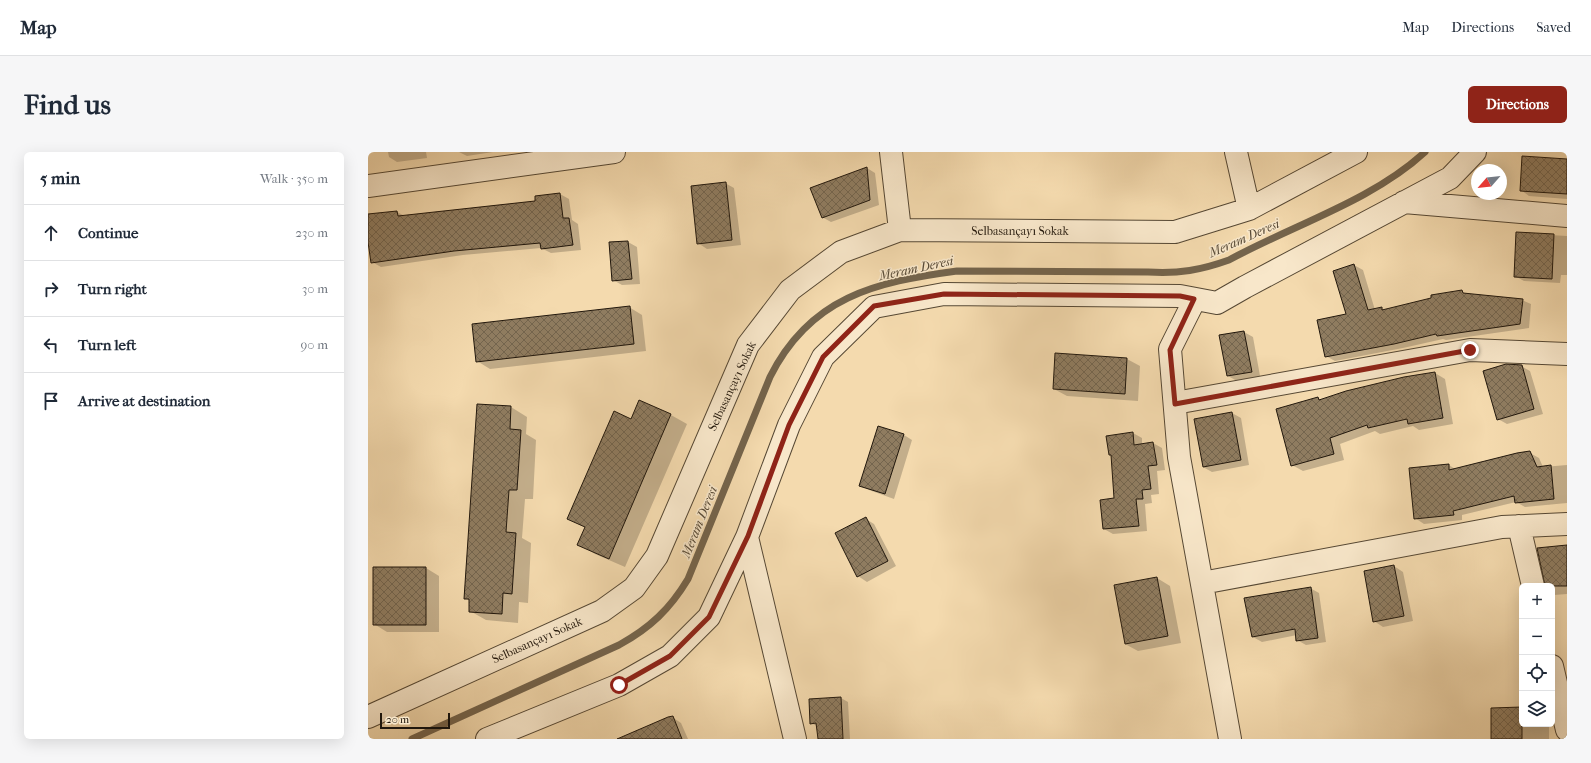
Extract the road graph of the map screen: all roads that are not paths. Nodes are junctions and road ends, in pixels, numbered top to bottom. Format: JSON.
{"nodes":[{"id":1,"x":614,"y":152,"type":"edge"},
{"id":2,"x":891,"y":152,"type":"edge"},
{"id":3,"x":1236,"y":152,"type":"edge"},
{"id":4,"x":1356,"y":152,"type":"edge"},
{"id":5,"x":1475,"y":152,"type":"edge"},
{"id":6,"x":368,"y":186,"type":"edge"},
{"id":7,"x":1404,"y":202,"type":"junction"},
{"id":8,"x":1249,"y":209,"type":"junction"},
{"id":9,"x":1567,"y":216,"type":"edge"},
{"id":10,"x":900,"y":230,"type":"junction"},
{"id":11,"x":1194,"y":299,"type":"junction"},
{"id":12,"x":1567,"y":354,"type":"edge"},
{"id":13,"x":1175,"y":404,"type":"junction"},
{"id":14,"x":1567,"y":524,"type":"edge"},
{"id":15,"x":1519,"y":526,"type":"junction"},
{"id":16,"x":748,"y":536,"type":"junction"},
{"id":17,"x":1202,"y":583,"type":"junction"},
{"id":18,"x":1532,"y":583,"type":"edge"},
{"id":19,"x":1555,"y":679,"type":"edge"},
{"id":20,"x":368,"y":717,"type":"edge"},
{"id":21,"x":1567,"y":730,"type":"edge"},
{"id":22,"x":486,"y":739,"type":"edge"},
{"id":23,"x":795,"y":739,"type":"edge"},
{"id":24,"x":1230,"y":739,"type":"edge"}],
"edges":[{"from":1,"to":6,"type":"street"},
{"from":2,"to":10,"type":"street"},
{"from":3,"to":8,"type":"street"},
{"from":4,"to":8,"type":"street","name":"Selbasançayı Sokak"},
{"from":5,"to":7,"type":"street"},
{"from":7,"to":9,"type":"street"},
{"from":7,"to":11,"type":"street"},
{"from":8,"to":10,"type":"street","name":"Selbasançayı Sokak"},
{"from":10,"to":20,"type":"street","name":"Selbasançayı Sokak"},
{"from":11,"to":13,"type":"street"},
{"from":11,"to":16,"type":"street"},
{"from":12,"to":13,"type":"street"},
{"from":13,"to":17,"type":"street"},
{"from":14,"to":15,"type":"street"},
{"from":15,"to":17,"type":"street"},
{"from":15,"to":18,"type":"street"},
{"from":16,"to":22,"type":"street"},
{"from":16,"to":23,"type":"street"},
{"from":17,"to":24,"type":"street"},
{"from":19,"to":21,"type":"street"}]}
